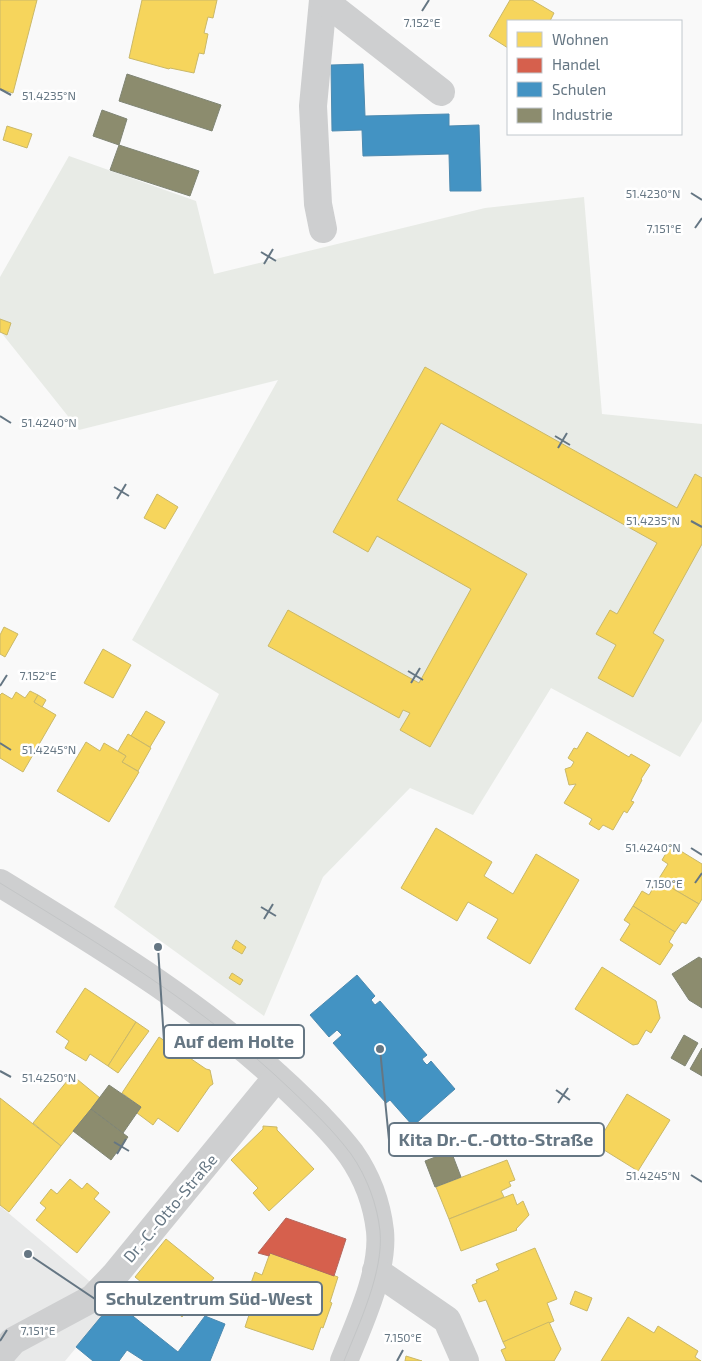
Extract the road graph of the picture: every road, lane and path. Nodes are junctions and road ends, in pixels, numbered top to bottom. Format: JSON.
{"nodes":[{"id":1,"x":323,"y":0,"type":"edge"},
{"id":2,"x":442,"y":92,"type":"dead end"},
{"id":3,"x":323,"y":229,"type":"dead end"},
{"id":4,"x":0,"y":883,"type":"edge"},
{"id":5,"x":277,"y":1077,"type":"junction"},
{"id":6,"x":376,"y":1270,"type":"junction"},
{"id":7,"x":0,"y":1356,"type":"edge"},
{"id":8,"x":344,"y":1361,"type":"edge"},
{"id":9,"x":465,"y":1361,"type":"edge"}],
"edges":[{"from":1,"to":2,"type":"street"},
{"from":1,"to":3,"type":"street"},
{"from":4,"to":5,"type":"street"},
{"from":5,"to":6,"type":"street"},
{"from":5,"to":7,"type":"street","name":"Dr.-C.-Otto-Straße"},
{"from":6,"to":8,"type":"street"},
{"from":6,"to":9,"type":"street"}]}
